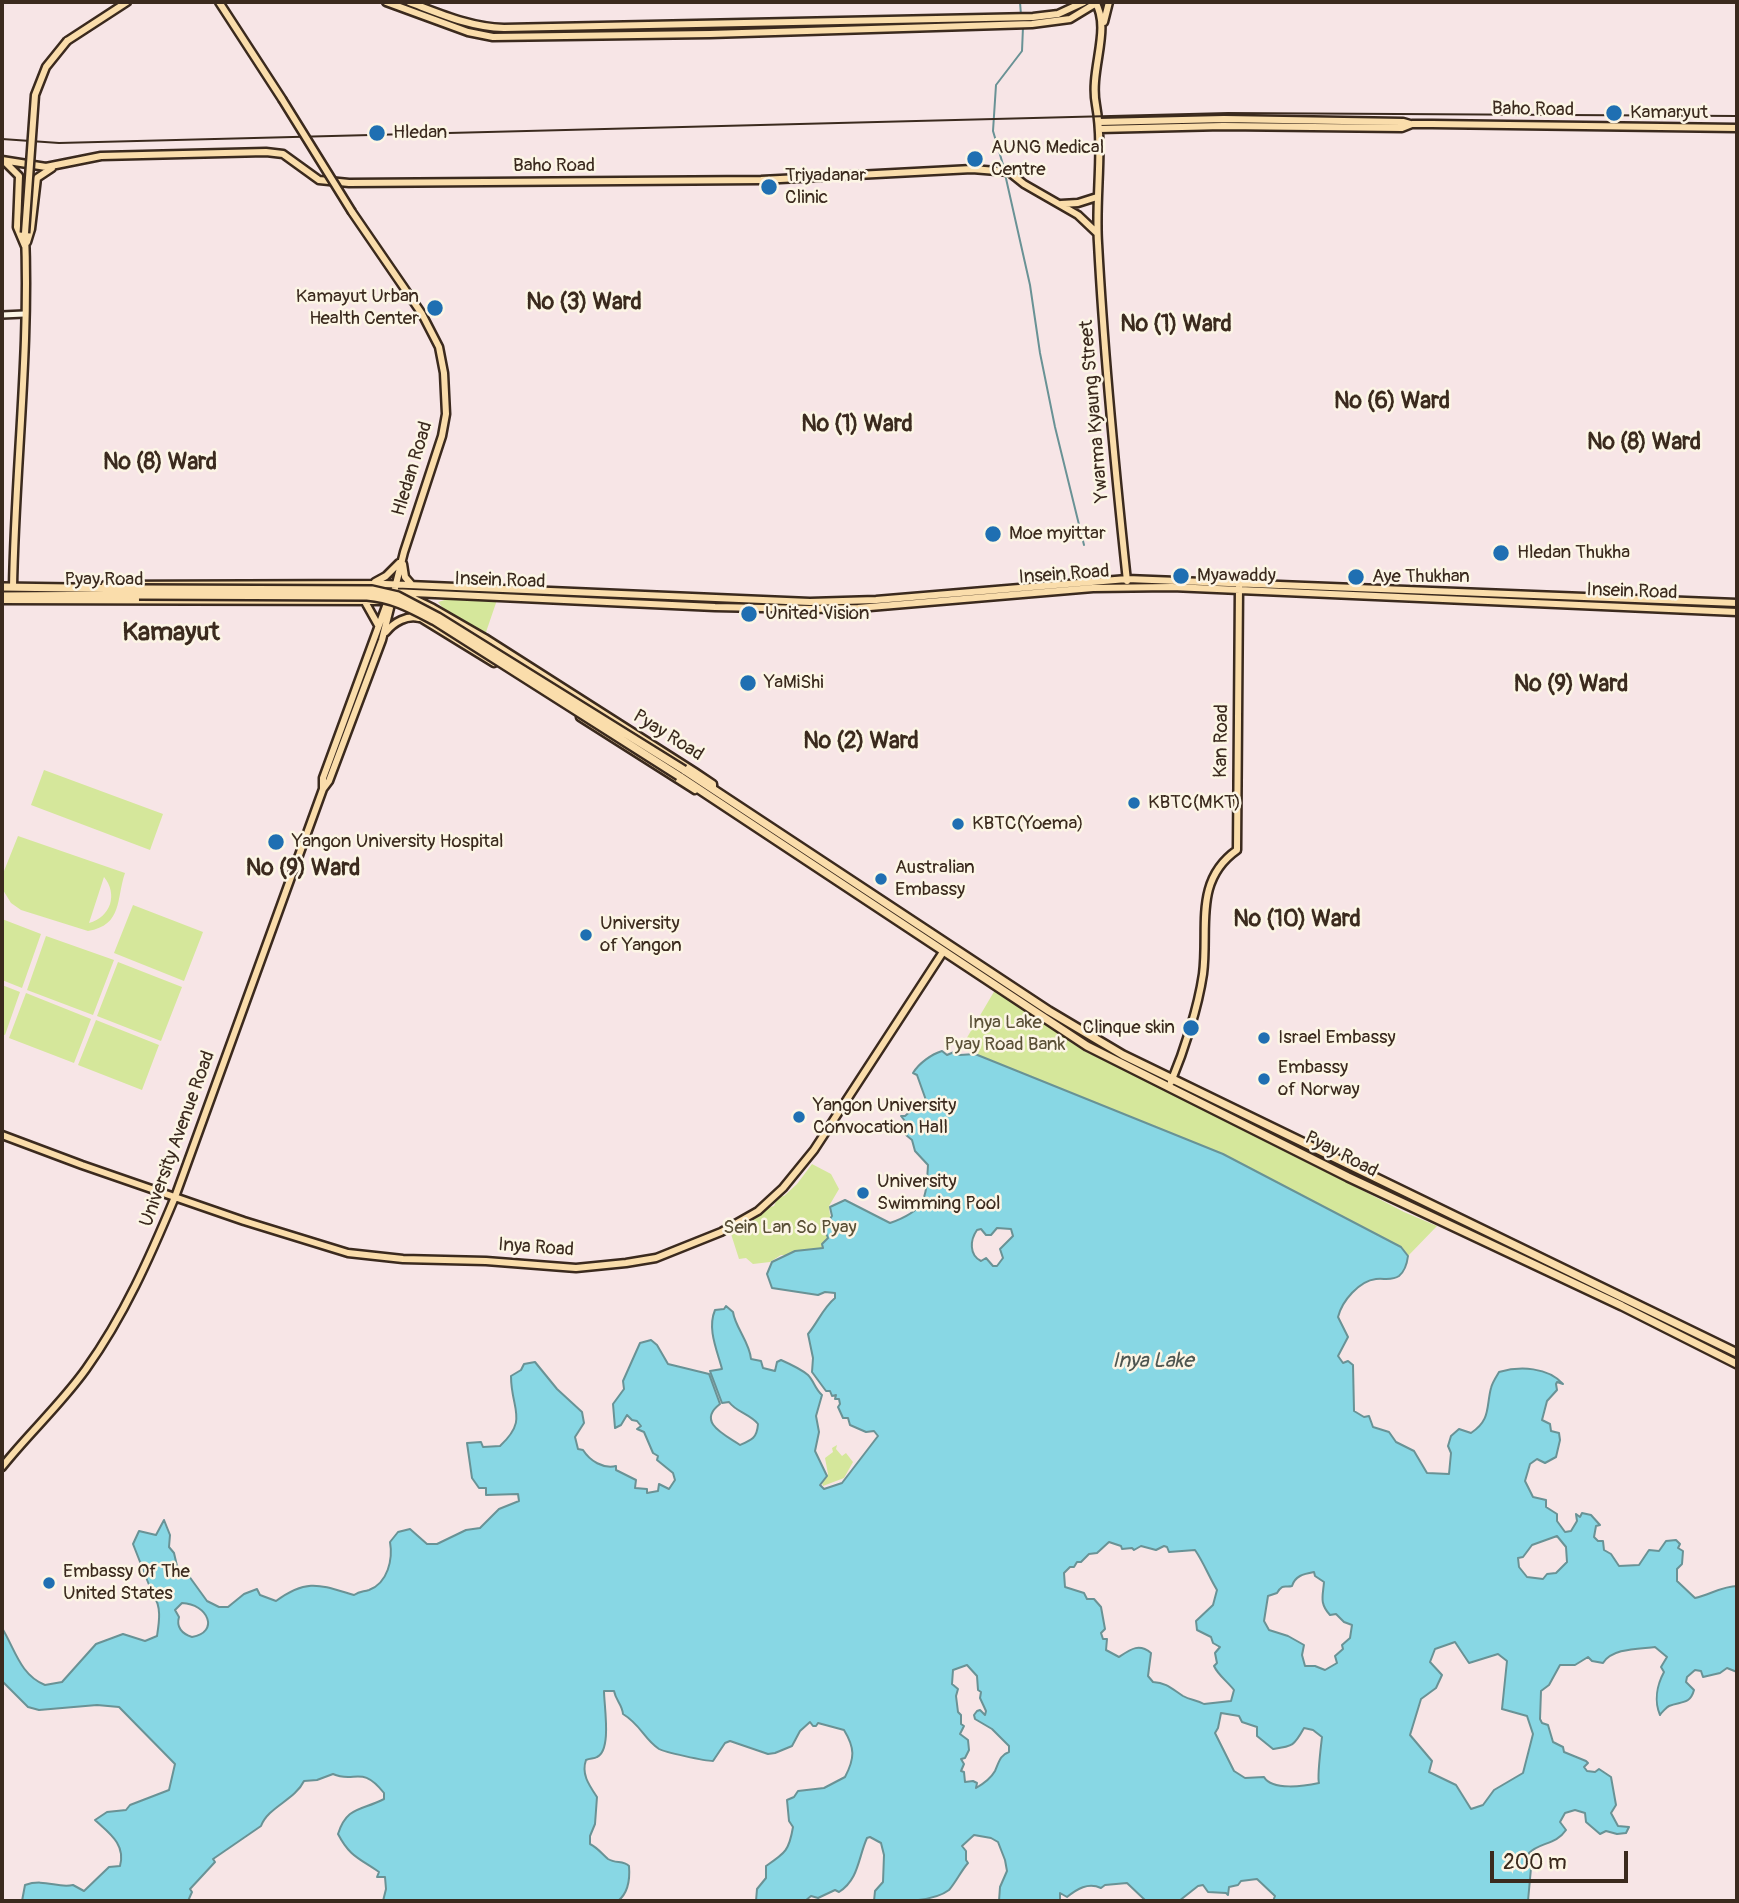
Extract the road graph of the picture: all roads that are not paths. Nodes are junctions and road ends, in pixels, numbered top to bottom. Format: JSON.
{"nodes":[{"id":1,"x":219,"y":2,"type":"edge"},
{"id":2,"x":386,"y":2,"type":"edge"},
{"id":3,"x":410,"y":2,"type":"edge"},
{"id":4,"x":1084,"y":2,"type":"edge"},
{"id":5,"x":1097,"y":2,"type":"edge"},
{"id":6,"x":1109,"y":2,"type":"edge"},
{"id":7,"x":125,"y":3,"type":"edge"},
{"id":8,"x":1088,"y":9,"type":"junction"},
{"id":9,"x":409,"y":10,"type":"junction"},
{"id":10,"x":444,"y":15,"type":"junction"},
{"id":11,"x":1017,"y":20,"type":"junction"},
{"id":12,"x":1033,"y":21,"type":"junction"},
{"id":13,"x":442,"y":23,"type":"junction"},
{"id":14,"x":1103,"y":27,"type":"junction"},
{"id":15,"x":1412,"y":124,"type":"junction"},
{"id":16,"x":1099,"y":125,"type":"junction"},
{"id":17,"x":1737,"y":128,"type":"edge"},
{"id":18,"x":3,"y":160,"type":"edge"},
{"id":19,"x":61,"y":163,"type":"junction"},
{"id":20,"x":1097,"y":197,"type":"junction"},
{"id":21,"x":1058,"y":204,"type":"junction"},
{"id":22,"x":1097,"y":233,"type":"junction"},
{"id":23,"x":26,"y":247,"type":"junction"},
{"id":24,"x":24,"y":314,"type":"junction"},
{"id":25,"x":2,"y":315,"type":"edge"},
{"id":26,"x":404,"y":552,"type":"junction"},
{"id":27,"x":1127,"y":583,"type":"junction"},
{"id":28,"x":365,"y":584,"type":"junction"},
{"id":29,"x":1239,"y":585,"type":"junction"},
{"id":30,"x":413,"y":586,"type":"junction"},
{"id":31,"x":2,"y":587,"type":"edge"},
{"id":32,"x":13,"y":587,"type":"junction"},
{"id":33,"x":395,"y":588,"type":"junction"},
{"id":34,"x":59,"y":589,"type":"junction"},
{"id":35,"x":435,"y":595,"type":"junction"},
{"id":36,"x":2,"y":598,"type":"edge"},
{"id":37,"x":363,"y":600,"type":"junction"},
{"id":38,"x":389,"y":602,"type":"junction"},
{"id":39,"x":1737,"y":603,"type":"edge"},
{"id":40,"x":1700,"y":606,"type":"junction"},
{"id":41,"x":433,"y":608,"type":"junction"},
{"id":42,"x":1737,"y":612,"type":"edge"},
{"id":43,"x":424,"y":620,"type":"junction"},
{"id":44,"x":379,"y":626,"type":"junction"},
{"id":45,"x":474,"y":631,"type":"junction"},
{"id":46,"x":382,"y":640,"type":"junction"},
{"id":47,"x":467,"y":646,"type":"junction"},
{"id":48,"x":713,"y":788,"type":"junction"},
{"id":49,"x":323,"y":789,"type":"junction"},
{"id":50,"x":702,"y":790,"type":"junction"},
{"id":51,"x":938,"y":938,"type":"junction"},
{"id":52,"x":957,"y":950,"type":"junction"},
{"id":53,"x":943,"y":952,"type":"junction"},
{"id":54,"x":1034,"y":1001,"type":"junction"},
{"id":55,"x":1029,"y":1009,"type":"junction"},
{"id":56,"x":1161,"y":1073,"type":"junction"},
{"id":57,"x":1172,"y":1079,"type":"junction"},
{"id":58,"x":1156,"y":1082,"type":"junction"},
{"id":59,"x":1168,"y":1088,"type":"junction"},
{"id":60,"x":2,"y":1135,"type":"edge"},
{"id":61,"x":1362,"y":1172,"type":"junction"},
{"id":62,"x":1357,"y":1181,"type":"junction"},
{"id":63,"x":175,"y":1197,"type":"junction"},
{"id":64,"x":193,"y":1203,"type":"junction"},
{"id":65,"x":166,"y":1217,"type":"junction"},
{"id":66,"x":1464,"y":1221,"type":"junction"},
{"id":67,"x":1479,"y":1228,"type":"junction"},
{"id":68,"x":1459,"y":1230,"type":"junction"},
{"id":69,"x":1475,"y":1237,"type":"junction"},
{"id":70,"x":1625,"y":1298,"type":"junction"},
{"id":71,"x":1622,"y":1306,"type":"junction"},
{"id":72,"x":1736,"y":1359,"type":"edge"},
{"id":73,"x":2,"y":1466,"type":"edge"}],
"edges":[{"from":1,"to":26,"type":"main road","name":"Hledan Road","bridge":true},
{"from":2,"to":9,"type":"main road"},
{"from":3,"to":9,"type":"main road"},
{"from":3,"to":10,"type":"main road"},
{"from":4,"to":12,"type":"main road"},
{"from":5,"to":8,"type":"main road"},
{"from":5,"to":14,"type":"main road"},
{"from":6,"to":14,"type":"main road","name":"Ywarma Kyaung Street"},
{"from":7,"to":23,"type":"main road","bridge":true},
{"from":8,"to":12,"type":"main road"},
{"from":8,"to":14,"type":"main road"},
{"from":9,"to":13,"type":"main road"},
{"from":10,"to":11,"type":"main road"},
{"from":10,"to":13,"type":"main road"},
{"from":11,"to":12,"type":"main road"},
{"from":11,"to":13,"type":"main road"},
{"from":14,"to":16,"type":"main road","name":"Ywarma Kyaung Street"},
{"from":15,"to":16,"type":"main road","name":"Baho Road"},
{"from":15,"to":16,"type":"main road","name":"Baho Road"},
{"from":15,"to":17,"type":"main road","name":"Baho Road"},
{"from":16,"to":20,"type":"main road","name":"Ywarma Kyaung Street"},
{"from":18,"to":19,"type":"main road","name":"Baho Road"},
{"from":18,"to":23,"type":"main road"},
{"from":19,"to":21,"type":"main road","name":"Baho Road"},
{"from":19,"to":23,"type":"main road"},
{"from":20,"to":21,"type":"main road"},
{"from":20,"to":22,"type":"main road","name":"Ywarma Kyaung Street"},
{"from":21,"to":22,"type":"main road","name":"Baho Road"},
{"from":22,"to":27,"type":"main road","name":"Ywarma Kyaung Street"},
{"from":23,"to":24,"type":"main road"},
{"from":24,"to":25,"type":"street"},
{"from":24,"to":32,"type":"main road"},
{"from":26,"to":28,"type":"main road"},
{"from":26,"to":30,"type":"main road"},
{"from":26,"to":33,"type":"main road","name":"Hledan Road"},
{"from":27,"to":29,"type":"main road","name":"Insein Road"},
{"from":27,"to":29,"type":"main road","name":"Insein Road"},
{"from":27,"to":30,"type":"main road","name":"Insein Road"},
{"from":27,"to":35,"type":"main road","name":"Insein Road"},
{"from":28,"to":33,"type":"main road","name":"Pyay Road"},
{"from":28,"to":34,"type":"main road","name":"Pyay Road"},
{"from":29,"to":40,"type":"main road","name":"Insein Road"},
{"from":29,"to":57,"type":"main road","name":"Kan Road"},
{"from":30,"to":33,"type":"main road","name":"Insein Road"},
{"from":31,"to":32,"type":"highway"},
{"from":32,"to":34,"type":"highway","name":"Pyay Road"},
{"from":33,"to":35,"type":"main road","name":"Insein Road"},
{"from":33,"to":37,"type":"main road","name":"Pyay Road"},
{"from":33,"to":38,"type":"main road","name":"University Avenue Road"},
{"from":33,"to":41,"type":"main road","name":"Pyay Road"},
{"from":34,"to":48,"type":"highway","name":"Pyay Road","bridge":true},
{"from":35,"to":41,"type":"main road"},
{"from":36,"to":37,"type":"main road","name":"Pyay Road"},
{"from":36,"to":50,"type":"highway","name":"Pyay Road","bridge":true},
{"from":37,"to":38,"type":"main road","name":"Pyay Road"},
{"from":37,"to":44,"type":"main road"},
{"from":38,"to":43,"type":"main road","name":"Pyay Road"},
{"from":38,"to":44,"type":"main road","name":"University Avenue Road"},
{"from":38,"to":46,"type":"main road","name":"University Avenue Road"},
{"from":39,"to":40,"type":"main road","name":"Insein Road"},
{"from":40,"to":42,"type":"main road","name":"Insein Road"},
{"from":41,"to":45,"type":"main road","name":"Pyay Road"},
{"from":43,"to":46,"type":"main road"},
{"from":43,"to":47,"type":"main road","name":"Pyay Road"},
{"from":44,"to":49,"type":"main road","name":"University Avenue Road"},
{"from":45,"to":47,"type":"main road"},
{"from":45,"to":48,"type":"main road","name":"Pyay Road"},
{"from":46,"to":49,"type":"main road","name":"University Avenue Road"},
{"from":47,"to":50,"type":"main road","name":"Pyay Road"},
{"from":48,"to":51,"type":"highway","name":"Pyay Road"},
{"from":49,"to":63,"type":"main road","name":"University Avenue Road"},
{"from":50,"to":53,"type":"highway","name":"Pyay Road"},
{"from":51,"to":52,"type":"highway","name":"Pyay Road"},
{"from":51,"to":53,"type":"main road"},
{"from":52,"to":53,"type":"main road"},
{"from":52,"to":54,"type":"highway","name":"Pyay Road"},
{"from":53,"to":55,"type":"highway","name":"Pyay Road"},
{"from":53,"to":64,"type":"main road","name":"Inya Road"},
{"from":54,"to":55,"type":"highway"},
{"from":54,"to":56,"type":"highway","name":"Pyay Road"},
{"from":55,"to":58,"type":"highway","name":"Pyay Road"},
{"from":56,"to":57,"type":"highway","name":"Pyay Road"},
{"from":56,"to":58,"type":"highway"},
{"from":57,"to":59,"type":"main road","name":"Kan Road"},
{"from":57,"to":61,"type":"highway","name":"Pyay Road"},
{"from":58,"to":59,"type":"highway","name":"Pyay Road"},
{"from":59,"to":62,"type":"highway","name":"Pyay Road"},
{"from":60,"to":63,"type":"main road","name":"Inya Road"},
{"from":61,"to":62,"type":"highway"},
{"from":61,"to":66,"type":"highway","name":"Pyay Road"},
{"from":62,"to":68,"type":"highway","name":"Pyay Road"},
{"from":63,"to":64,"type":"main road","name":"Inya Road"},
{"from":63,"to":65,"type":"main road","name":"University Avenue Road"},
{"from":64,"to":65,"type":"main road"},
{"from":65,"to":73,"type":"main road","name":"University Avenue Road"},
{"from":66,"to":67,"type":"highway","name":"Pyay Road"},
{"from":66,"to":68,"type":"highway"},
{"from":67,"to":69,"type":"highway"},
{"from":67,"to":70,"type":"highway","name":"Pyay Road"},
{"from":68,"to":69,"type":"highway","name":"Pyay Road"},
{"from":69,"to":71,"type":"highway","name":"Pyay Road"},
{"from":70,"to":71,"type":"highway"},
{"from":70,"to":72,"type":"highway","name":"Pyay Road"},
{"from":71,"to":72,"type":"highway","name":"Pyay Road"}]}
